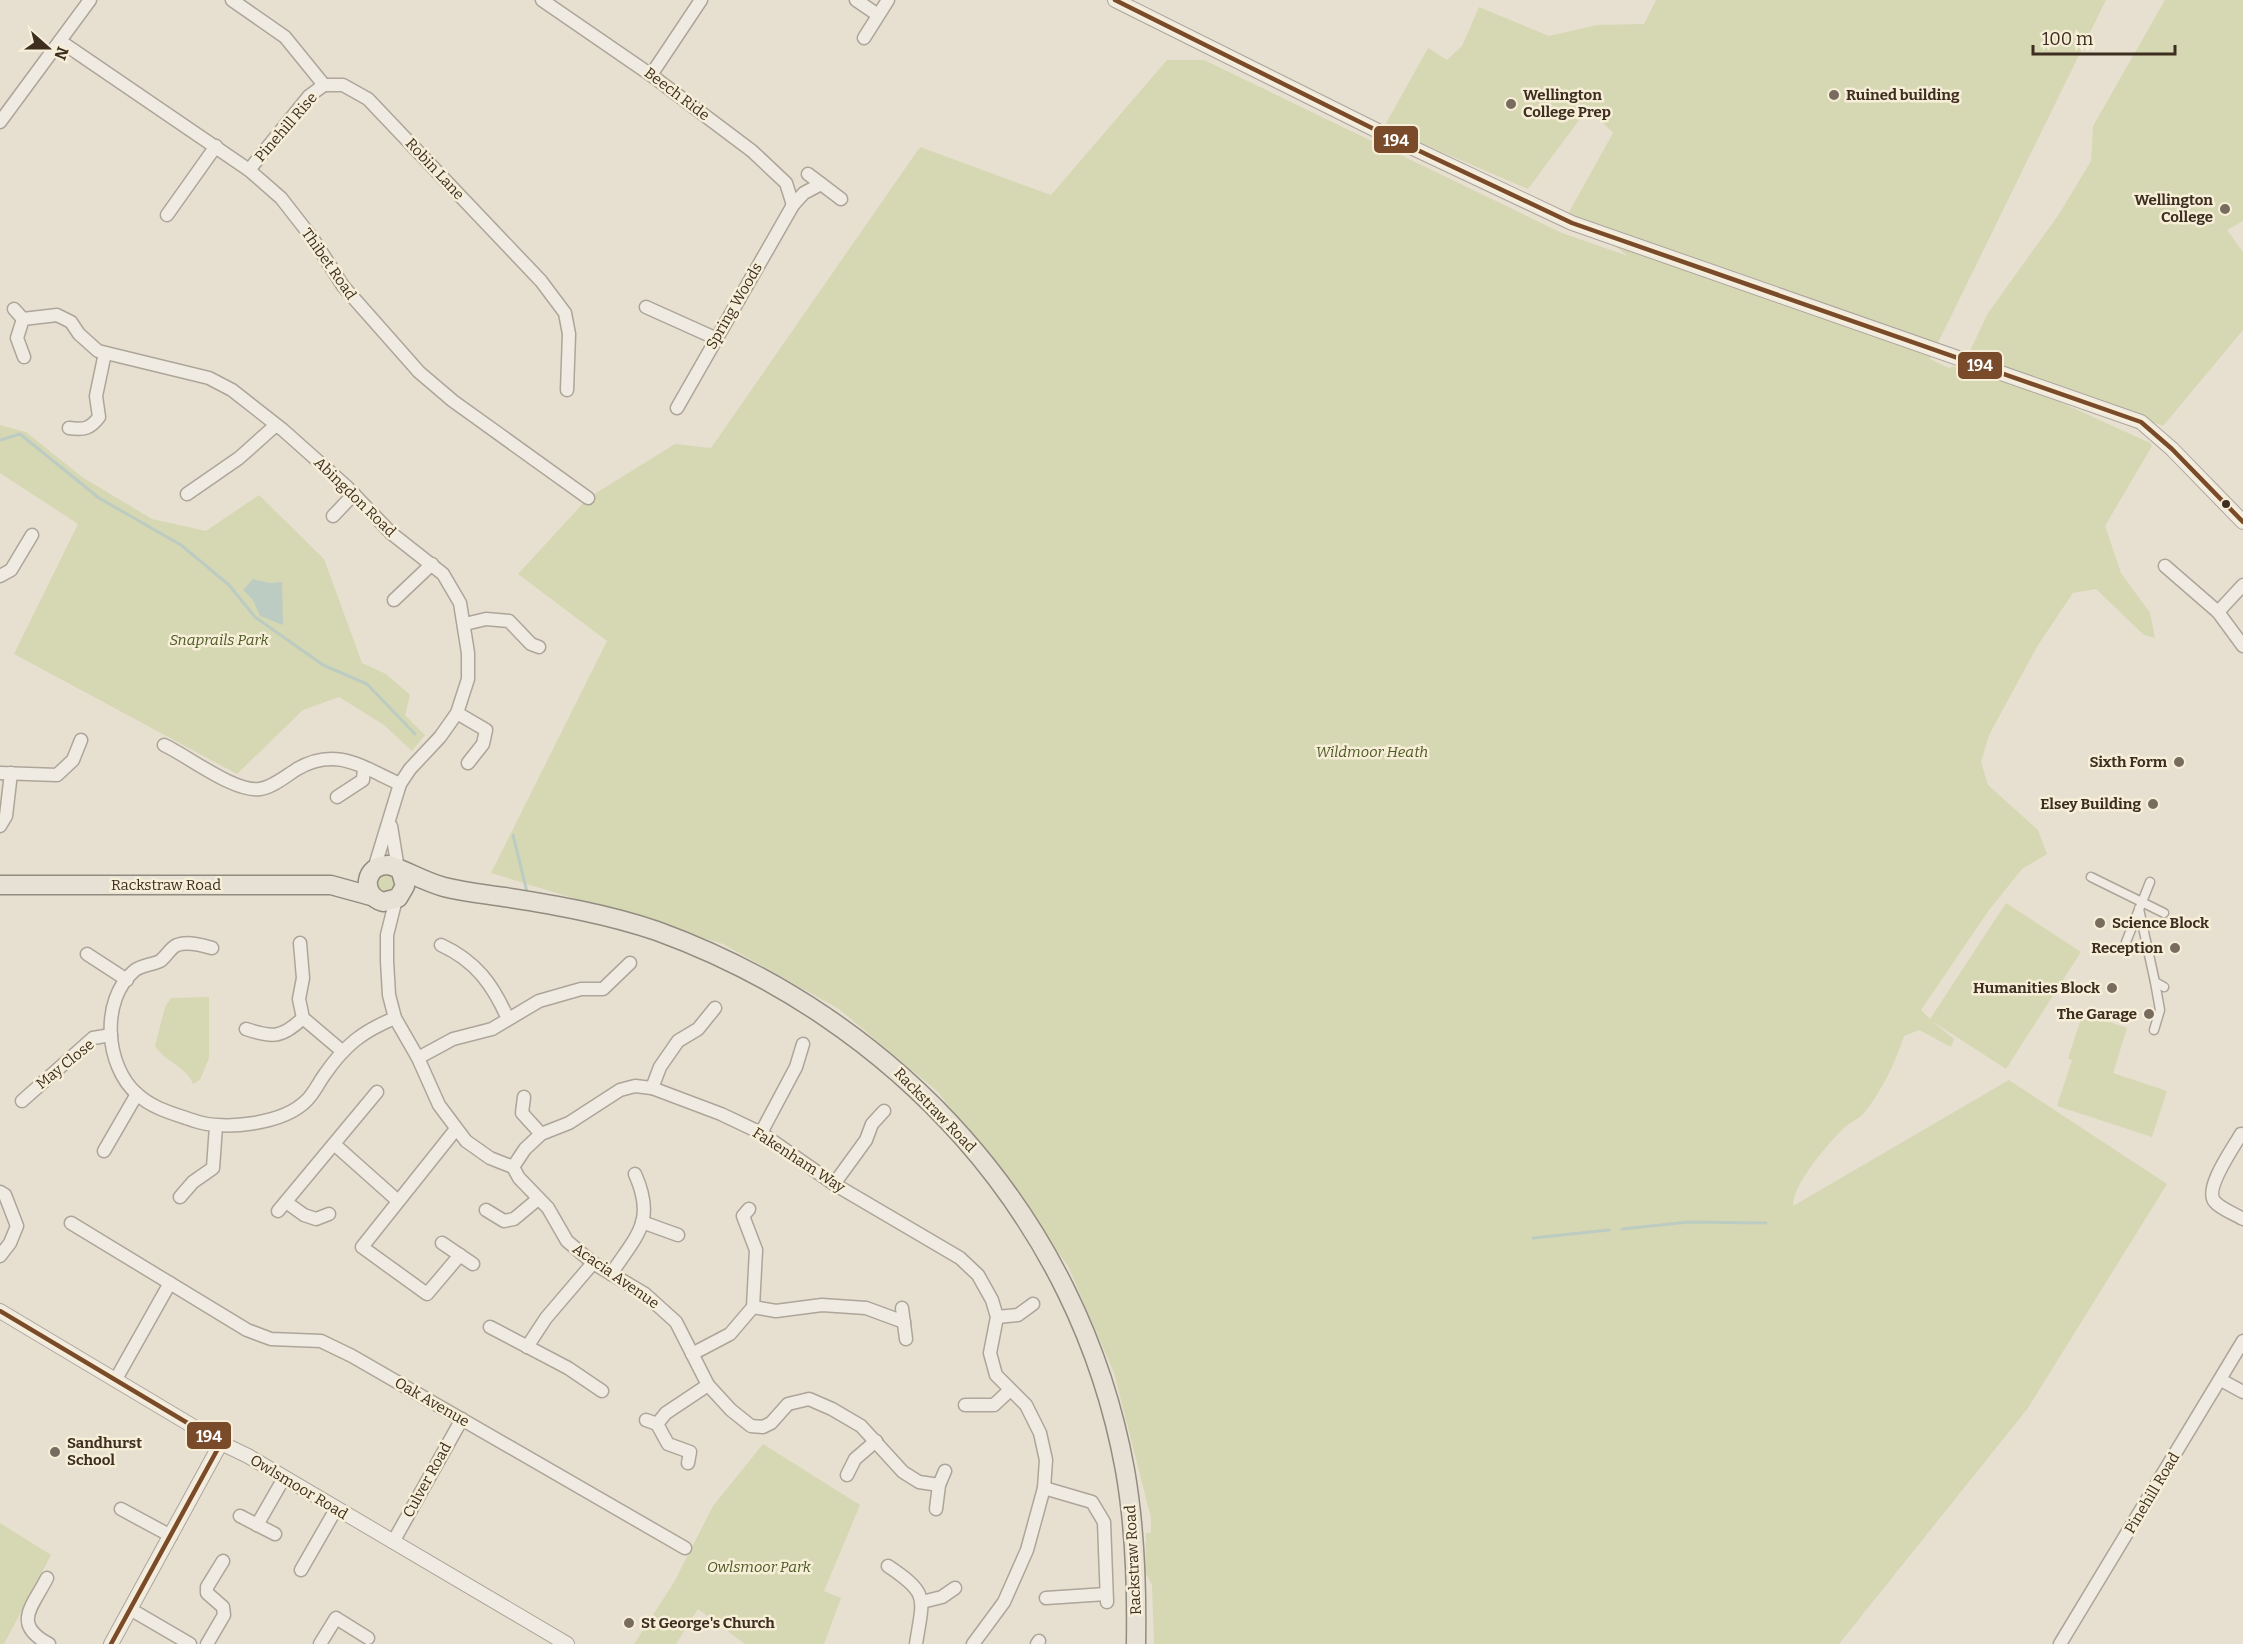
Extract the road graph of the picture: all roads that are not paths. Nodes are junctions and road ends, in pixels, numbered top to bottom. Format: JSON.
{"nodes":[{"id":1,"x":90,"y":0,"type":"edge"},
{"id":2,"x":232,"y":0,"type":"edge"},
{"id":3,"x":542,"y":0,"type":"edge"},
{"id":4,"x":701,"y":0,"type":"edge"},
{"id":5,"x":856,"y":0,"type":"edge"},
{"id":6,"x":888,"y":0,"type":"edge"},
{"id":7,"x":1115,"y":0,"type":"edge"},
{"id":8,"x":878,"y":15,"type":"junction"},
{"id":9,"x":864,"y":38,"type":"dead end"},
{"id":10,"x":60,"y":41,"type":"junction"},
{"id":11,"x":651,"y":75,"type":"junction"},
{"id":12,"x":324,"y":86,"type":"junction"},
{"id":13,"x":0,"y":122,"type":"edge"},
{"id":14,"x":216,"y":146,"type":"junction"},
{"id":15,"x":249,"y":170,"type":"junction"},
{"id":16,"x":808,"y":174,"type":"dead end"},
{"id":17,"x":821,"y":184,"type":"junction"},
{"id":18,"x":790,"y":189,"type":"junction"},
{"id":19,"x":804,"y":193,"type":"junction"},
{"id":20,"x":841,"y":199,"type":"dead end"},
{"id":21,"x":793,"y":205,"type":"junction"},
{"id":22,"x":167,"y":215,"type":"dead end"},
{"id":23,"x":646,"y":306,"type":"dead end"},
{"id":24,"x":14,"y":309,"type":"dead end"},
{"id":25,"x":23,"y":319,"type":"junction"},
{"id":26,"x":715,"y":338,"type":"junction"},
{"id":27,"x":105,"y":353,"type":"junction"},
{"id":28,"x":24,"y":357,"type":"dead end"},
{"id":29,"x":567,"y":390,"type":"dead end"},
{"id":30,"x":677,"y":408,"type":"dead end"},
{"id":31,"x":276,"y":425,"type":"junction"},
{"id":32,"x":69,"y":428,"type":"dead end"},
{"id":33,"x":187,"y":494,"type":"dead end"},
{"id":34,"x":354,"y":494,"type":"junction"},
{"id":35,"x":588,"y":498,"type":"dead end"},
{"id":36,"x":333,"y":516,"type":"dead end"},
{"id":37,"x":2243,"y":522,"type":"edge"},
{"id":38,"x":32,"y":535,"type":"dead end"},
{"id":39,"x":432,"y":564,"type":"junction"},
{"id":40,"x":2165,"y":566,"type":"dead end"},
{"id":41,"x":0,"y":576,"type":"edge"},
{"id":42,"x":2243,"y":585,"type":"edge"},
{"id":43,"x":394,"y":600,"type":"dead end"},
{"id":44,"x":2218,"y":612,"type":"junction"},
{"id":45,"x":465,"y":624,"type":"junction"},
{"id":46,"x":538,"y":646,"type":"dead end"},
{"id":47,"x":2243,"y":646,"type":"edge"},
{"id":48,"x":458,"y":713,"type":"junction"},
{"id":49,"x":81,"y":740,"type":"dead end"},
{"id":50,"x":164,"y":745,"type":"dead end"},
{"id":51,"x":468,"y":763,"type":"dead end"},
{"id":52,"x":364,"y":768,"type":"junction"},
{"id":53,"x":6,"y":773,"type":"edge"},
{"id":54,"x":400,"y":784,"type":"junction"},
{"id":55,"x":337,"y":797,"type":"dead end"},
{"id":56,"x":391,"y":822,"type":"junction"},
{"id":57,"x":0,"y":826,"type":"edge"},
{"id":58,"x":372,"y":871,"type":"junction"},
{"id":59,"x":399,"y":871,"type":"junction"},
{"id":60,"x":2091,"y":877,"type":"dead end"},
{"id":61,"x":2150,"y":882,"type":"dead end"},
{"id":62,"x":0,"y":885,"type":"edge"},
{"id":63,"x":331,"y":885,"type":"junction"},
{"id":64,"x":445,"y":887,"type":"junction"},
{"id":65,"x":374,"y":898,"type":"junction"},
{"id":66,"x":398,"y":898,"type":"junction"},
{"id":67,"x":2141,"y":906,"type":"junction"},
{"id":68,"x":2164,"y":913,"type":"dead end"},
{"id":69,"x":387,"y":935,"type":"junction"},
{"id":70,"x":2126,"y":942,"type":"dead end"},
{"id":71,"x":300,"y":943,"type":"dead end"},
{"id":72,"x":441,"y":945,"type":"dead end"},
{"id":73,"x":212,"y":948,"type":"dead end"},
{"id":74,"x":87,"y":954,"type":"dead end"},
{"id":75,"x":630,"y":963,"type":"dead end"},
{"id":76,"x":127,"y":980,"type":"junction"},
{"id":77,"x":2155,"y":982,"type":"junction"},
{"id":78,"x":2164,"y":987,"type":"dead end"},
{"id":79,"x":715,"y":1008,"type":"dead end"},
{"id":80,"x":303,"y":1018,"type":"junction"},
{"id":81,"x":395,"y":1018,"type":"junction"},
{"id":82,"x":508,"y":1019,"type":"junction"},
{"id":83,"x":246,"y":1029,"type":"dead end"},
{"id":84,"x":2154,"y":1030,"type":"dead end"},
{"id":85,"x":111,"y":1035,"type":"junction"},
{"id":86,"x":803,"y":1044,"type":"dead end"},
{"id":87,"x":342,"y":1051,"type":"junction"},
{"id":88,"x":418,"y":1058,"type":"junction"},
{"id":89,"x":652,"y":1088,"type":"junction"},
{"id":90,"x":377,"y":1092,"type":"dead end"},
{"id":91,"x":137,"y":1095,"type":"junction"},
{"id":92,"x":524,"y":1097,"type":"dead end"},
{"id":93,"x":22,"y":1101,"type":"dead end"},
{"id":94,"x":884,"y":1112,"type":"dead end"},
{"id":95,"x":216,"y":1126,"type":"junction"},
{"id":96,"x":456,"y":1129,"type":"junction"},
{"id":97,"x":761,"y":1133,"type":"junction"},
{"id":98,"x":541,"y":1134,"type":"junction"},
{"id":99,"x":2241,"y":1134,"type":"dead end"},
{"id":100,"x":334,"y":1144,"type":"junction"},
{"id":101,"x":104,"y":1150,"type":"dead end"},
{"id":102,"x":513,"y":1167,"type":"junction"},
{"id":103,"x":634,"y":1174,"type":"dead end"},
{"id":104,"x":834,"y":1184,"type":"junction"},
{"id":105,"x":0,"y":1192,"type":"edge"},
{"id":106,"x":180,"y":1197,"type":"dead end"},
{"id":107,"x":538,"y":1198,"type":"junction"},
{"id":108,"x":398,"y":1201,"type":"junction"},
{"id":109,"x":749,"y":1209,"type":"dead end"},
{"id":110,"x":486,"y":1210,"type":"dead end"},
{"id":111,"x":329,"y":1214,"type":"dead end"},
{"id":112,"x":2243,"y":1219,"type":"edge"},
{"id":113,"x":642,"y":1222,"type":"junction"},
{"id":114,"x":71,"y":1223,"type":"dead end"},
{"id":115,"x":678,"y":1235,"type":"dead end"},
{"id":116,"x":442,"y":1243,"type":"dead end"},
{"id":117,"x":460,"y":1255,"type":"junction"},
{"id":118,"x":0,"y":1256,"type":"edge"},
{"id":119,"x":593,"y":1263,"type":"junction"},
{"id":120,"x":473,"y":1264,"type":"dead end"},
{"id":121,"x":611,"y":1274,"type":"junction"},
{"id":122,"x":170,"y":1283,"type":"junction"},
{"id":123,"x":1033,"y":1304,"type":"dead end"},
{"id":124,"x":753,"y":1307,"type":"junction"},
{"id":125,"x":902,"y":1308,"type":"dead end"},
{"id":126,"x":0,"y":1311,"type":"edge"},
{"id":127,"x":997,"y":1317,"type":"junction"},
{"id":128,"x":904,"y":1322,"type":"junction"},
{"id":129,"x":490,"y":1327,"type":"dead end"},
{"id":130,"x":906,"y":1339,"type":"dead end"},
{"id":131,"x":2243,"y":1341,"type":"edge"},
{"id":132,"x":527,"y":1347,"type":"junction"},
{"id":133,"x":692,"y":1354,"type":"junction"},
{"id":134,"x":116,"y":1379,"type":"junction"},
{"id":135,"x":2221,"y":1380,"type":"junction"},
{"id":136,"x":708,"y":1385,"type":"junction"},
{"id":137,"x":1010,"y":1390,"type":"junction"},
{"id":138,"x":602,"y":1391,"type":"dead end"},
{"id":139,"x":2243,"y":1392,"type":"edge"},
{"id":140,"x":965,"y":1405,"type":"dead end"},
{"id":141,"x":462,"y":1419,"type":"junction"},
{"id":142,"x":876,"y":1441,"type":"junction"},
{"id":143,"x":221,"y":1443,"type":"junction"},
{"id":144,"x":688,"y":1463,"type":"dead end"},
{"id":145,"x":945,"y":1471,"type":"dead end"},
{"id":146,"x":847,"y":1475,"type":"dead end"},
{"id":147,"x":284,"y":1478,"type":"junction"},
{"id":148,"x":939,"y":1485,"type":"junction"},
{"id":149,"x":1044,"y":1488,"type":"junction"},
{"id":150,"x":121,"y":1509,"type":"dead end"},
{"id":151,"x":336,"y":1509,"type":"junction"},
{"id":152,"x":936,"y":1509,"type":"dead end"},
{"id":153,"x":240,"y":1516,"type":"dead end"},
{"id":154,"x":258,"y":1526,"type":"junction"},
{"id":155,"x":275,"y":1534,"type":"dead end"},
{"id":156,"x":171,"y":1536,"type":"junction"},
{"id":157,"x":393,"y":1542,"type":"junction"},
{"id":158,"x":685,"y":1548,"type":"dead end"},
{"id":159,"x":223,"y":1561,"type":"dead end"},
{"id":160,"x":888,"y":1566,"type":"dead end"},
{"id":161,"x":301,"y":1570,"type":"dead end"},
{"id":162,"x":47,"y":1578,"type":"dead end"},
{"id":163,"x":955,"y":1588,"type":"dead end"},
{"id":164,"x":1046,"y":1598,"type":"dead end"},
{"id":165,"x":922,"y":1602,"type":"junction"},
{"id":166,"x":130,"y":1609,"type":"junction"},
{"id":167,"x":368,"y":1638,"type":"dead end"},
{"id":168,"x":565,"y":1643,"type":"edge"},
{"id":169,"x":49,"y":1644,"type":"edge"},
{"id":170,"x":111,"y":1644,"type":"edge"},
{"id":171,"x":190,"y":1644,"type":"edge"},
{"id":172,"x":207,"y":1644,"type":"edge"},
{"id":173,"x":320,"y":1644,"type":"edge"},
{"id":174,"x":916,"y":1644,"type":"edge"},
{"id":175,"x":973,"y":1644,"type":"edge"},
{"id":176,"x":1136,"y":1644,"type":"edge"},
{"id":177,"x":2060,"y":1644,"type":"edge"}],
"edges":[{"from":1,"to":10,"type":"street"},
{"from":2,"to":12,"type":"street"},
{"from":3,"to":11,"type":"street","name":"Beech Ride"},
{"from":4,"to":11,"type":"street"},
{"from":5,"to":8,"type":"street"},
{"from":6,"to":8,"type":"street"},
{"from":7,"to":37,"type":"street"},
{"from":8,"to":9,"type":"street"},
{"from":10,"to":13,"type":"street"},
{"from":10,"to":14,"type":"street","name":"Thibet Road"},
{"from":11,"to":18,"type":"street","name":"Beech Ride"},
{"from":12,"to":15,"type":"street","name":"Pinehill Rise"},
{"from":12,"to":29,"type":"street","name":"Robin Lane"},
{"from":14,"to":15,"type":"street","name":"Thibet Road"},
{"from":14,"to":22,"type":"street"},
{"from":15,"to":35,"type":"street","name":"Thibet Road"},
{"from":16,"to":17,"type":"street"},
{"from":17,"to":19,"type":"street","name":"Spring Woods"},
{"from":17,"to":20,"type":"street"},
{"from":18,"to":19,"type":"street"},
{"from":18,"to":21,"type":"street"},
{"from":19,"to":21,"type":"street","name":"Spring Woods"},
{"from":21,"to":26,"type":"street","name":"Spring Woods"},
{"from":23,"to":26,"type":"street"},
{"from":24,"to":25,"type":"street"},
{"from":25,"to":27,"type":"street","name":"Abingdon Road"},
{"from":25,"to":28,"type":"street"},
{"from":26,"to":30,"type":"street","name":"Spring Woods"},
{"from":27,"to":31,"type":"street","name":"Abingdon Road"},
{"from":27,"to":32,"type":"street"},
{"from":31,"to":33,"type":"street"},
{"from":31,"to":34,"type":"street","name":"Abingdon Road"},
{"from":34,"to":36,"type":"street"},
{"from":34,"to":39,"type":"street","name":"Abingdon Road"},
{"from":38,"to":41,"type":"street"},
{"from":39,"to":43,"type":"street"},
{"from":39,"to":45,"type":"street","name":"Abingdon Road"},
{"from":40,"to":44,"type":"street"},
{"from":42,"to":44,"type":"street"},
{"from":44,"to":47,"type":"street"},
{"from":45,"to":46,"type":"street"},
{"from":45,"to":48,"type":"street","name":"Abingdon Road"},
{"from":48,"to":51,"type":"street"},
{"from":48,"to":54,"type":"street","name":"Abingdon Road"},
{"from":49,"to":53,"type":"street"},
{"from":50,"to":52,"type":"street"},
{"from":52,"to":54,"type":"street"},
{"from":52,"to":55,"type":"street"},
{"from":53,"to":57,"type":"street"},
{"from":54,"to":56,"type":"street","name":"Abingdon Road"},
{"from":56,"to":58,"type":"street","name":"Abingdon Road"},
{"from":56,"to":59,"type":"street","name":"Abingdon Road"},
{"from":58,"to":59,"type":"main road"},
{"from":58,"to":63,"type":"main road","name":"Rackstraw Road"},
{"from":58,"to":65,"type":"main road"},
{"from":59,"to":64,"type":"main road","name":"Rackstraw Road"},
{"from":59,"to":66,"type":"main road"},
{"from":60,"to":67,"type":"street"},
{"from":61,"to":67,"type":"street"},
{"from":62,"to":63,"type":"main road","name":"Rackstraw Road"},
{"from":63,"to":65,"type":"main road","name":"Rackstraw Road"},
{"from":64,"to":66,"type":"main road","name":"Rackstraw Road"},
{"from":64,"to":176,"type":"main road","name":"Rackstraw Road"},
{"from":65,"to":66,"type":"main road"},
{"from":65,"to":69,"type":"street","name":"Acacia Avenue"},
{"from":66,"to":69,"type":"street","name":"Acacia Avenue"},
{"from":67,"to":68,"type":"street"},
{"from":67,"to":70,"type":"street"},
{"from":67,"to":77,"type":"street"},
{"from":69,"to":81,"type":"street","name":"Acacia Avenue"},
{"from":71,"to":80,"type":"street"},
{"from":72,"to":82,"type":"street"},
{"from":73,"to":76,"type":"street"},
{"from":74,"to":76,"type":"street"},
{"from":75,"to":82,"type":"street"},
{"from":76,"to":85,"type":"street"},
{"from":77,"to":78,"type":"street"},
{"from":77,"to":84,"type":"street"},
{"from":79,"to":89,"type":"street"},
{"from":80,"to":83,"type":"street"},
{"from":80,"to":87,"type":"street"},
{"from":81,"to":87,"type":"street"},
{"from":81,"to":88,"type":"street","name":"Acacia Avenue"},
{"from":82,"to":88,"type":"street"},
{"from":85,"to":91,"type":"street"},
{"from":85,"to":93,"type":"street","name":"May Close"},
{"from":86,"to":97,"type":"street"},
{"from":87,"to":95,"type":"street"},
{"from":88,"to":96,"type":"street","name":"Acacia Avenue"},
{"from":89,"to":97,"type":"street","name":"Fakenham Way"},
{"from":89,"to":98,"type":"street","name":"Fakenham Way"},
{"from":90,"to":100,"type":"street"},
{"from":91,"to":95,"type":"street"},
{"from":91,"to":101,"type":"street"},
{"from":92,"to":98,"type":"street"},
{"from":94,"to":104,"type":"street"},
{"from":95,"to":106,"type":"street"},
{"from":96,"to":102,"type":"street","name":"Acacia Avenue"},
{"from":96,"to":108,"type":"street"},
{"from":97,"to":104,"type":"street","name":"Fakenham Way"},
{"from":98,"to":102,"type":"street","name":"Fakenham Way"},
{"from":99,"to":112,"type":"street"},
{"from":100,"to":108,"type":"street"},
{"from":100,"to":111,"type":"street"},
{"from":102,"to":107,"type":"street","name":"Acacia Avenue"},
{"from":103,"to":113,"type":"street"},
{"from":104,"to":127,"type":"street","name":"Fakenham Way"},
{"from":105,"to":118,"type":"street"},
{"from":107,"to":110,"type":"street"},
{"from":107,"to":119,"type":"street","name":"Acacia Avenue"},
{"from":108,"to":117,"type":"street"},
{"from":109,"to":124,"type":"street"},
{"from":113,"to":115,"type":"street"},
{"from":113,"to":121,"type":"street"},
{"from":114,"to":122,"type":"street","name":"Oak Avenue"},
{"from":116,"to":117,"type":"street"},
{"from":117,"to":120,"type":"street"},
{"from":119,"to":121,"type":"street","name":"Acacia Avenue"},
{"from":119,"to":132,"type":"street"},
{"from":121,"to":133,"type":"street","name":"Acacia Avenue"},
{"from":122,"to":134,"type":"street"},
{"from":122,"to":141,"type":"street","name":"Oak Avenue"},
{"from":123,"to":127,"type":"street"},
{"from":124,"to":128,"type":"street"},
{"from":124,"to":133,"type":"street"},
{"from":125,"to":128,"type":"street"},
{"from":126,"to":134,"type":"street","name":"Owlsmoor Road"},
{"from":127,"to":137,"type":"street"},
{"from":128,"to":130,"type":"street"},
{"from":129,"to":132,"type":"street"},
{"from":131,"to":135,"type":"street","name":"Pinehill Road"},
{"from":132,"to":138,"type":"street"},
{"from":133,"to":136,"type":"street","name":"Acacia Avenue"},
{"from":134,"to":143,"type":"street","name":"Owlsmoor Road"},
{"from":135,"to":139,"type":"street"},
{"from":135,"to":177,"type":"street","name":"Pinehill Road"},
{"from":136,"to":142,"type":"street","name":"Acacia Avenue"},
{"from":136,"to":144,"type":"street"},
{"from":137,"to":140,"type":"street"},
{"from":137,"to":149,"type":"street"},
{"from":141,"to":157,"type":"street","name":"Culver Road"},
{"from":141,"to":158,"type":"street","name":"Oak Avenue"},
{"from":142,"to":146,"type":"street"},
{"from":142,"to":148,"type":"street","name":"Acacia Avenue"},
{"from":143,"to":147,"type":"street","name":"Owlsmoor Road"},
{"from":143,"to":156,"type":"street"},
{"from":145,"to":148,"type":"street"},
{"from":147,"to":151,"type":"street","name":"Owlsmoor Road"},
{"from":147,"to":154,"type":"street"},
{"from":148,"to":152,"type":"street"},
{"from":149,"to":164,"type":"street"},
{"from":149,"to":175,"type":"street"},
{"from":150,"to":156,"type":"street"},
{"from":151,"to":157,"type":"street","name":"Owlsmoor Road"},
{"from":151,"to":161,"type":"street"},
{"from":153,"to":154,"type":"street"},
{"from":154,"to":155,"type":"street"},
{"from":156,"to":166,"type":"street"},
{"from":157,"to":168,"type":"street","name":"Owlsmoor Road"},
{"from":159,"to":172,"type":"street"},
{"from":160,"to":165,"type":"street"},
{"from":162,"to":169,"type":"street"},
{"from":163,"to":165,"type":"street"},
{"from":165,"to":174,"type":"street"},
{"from":166,"to":170,"type":"street"},
{"from":166,"to":171,"type":"street"},
{"from":167,"to":173,"type":"street"}]}
